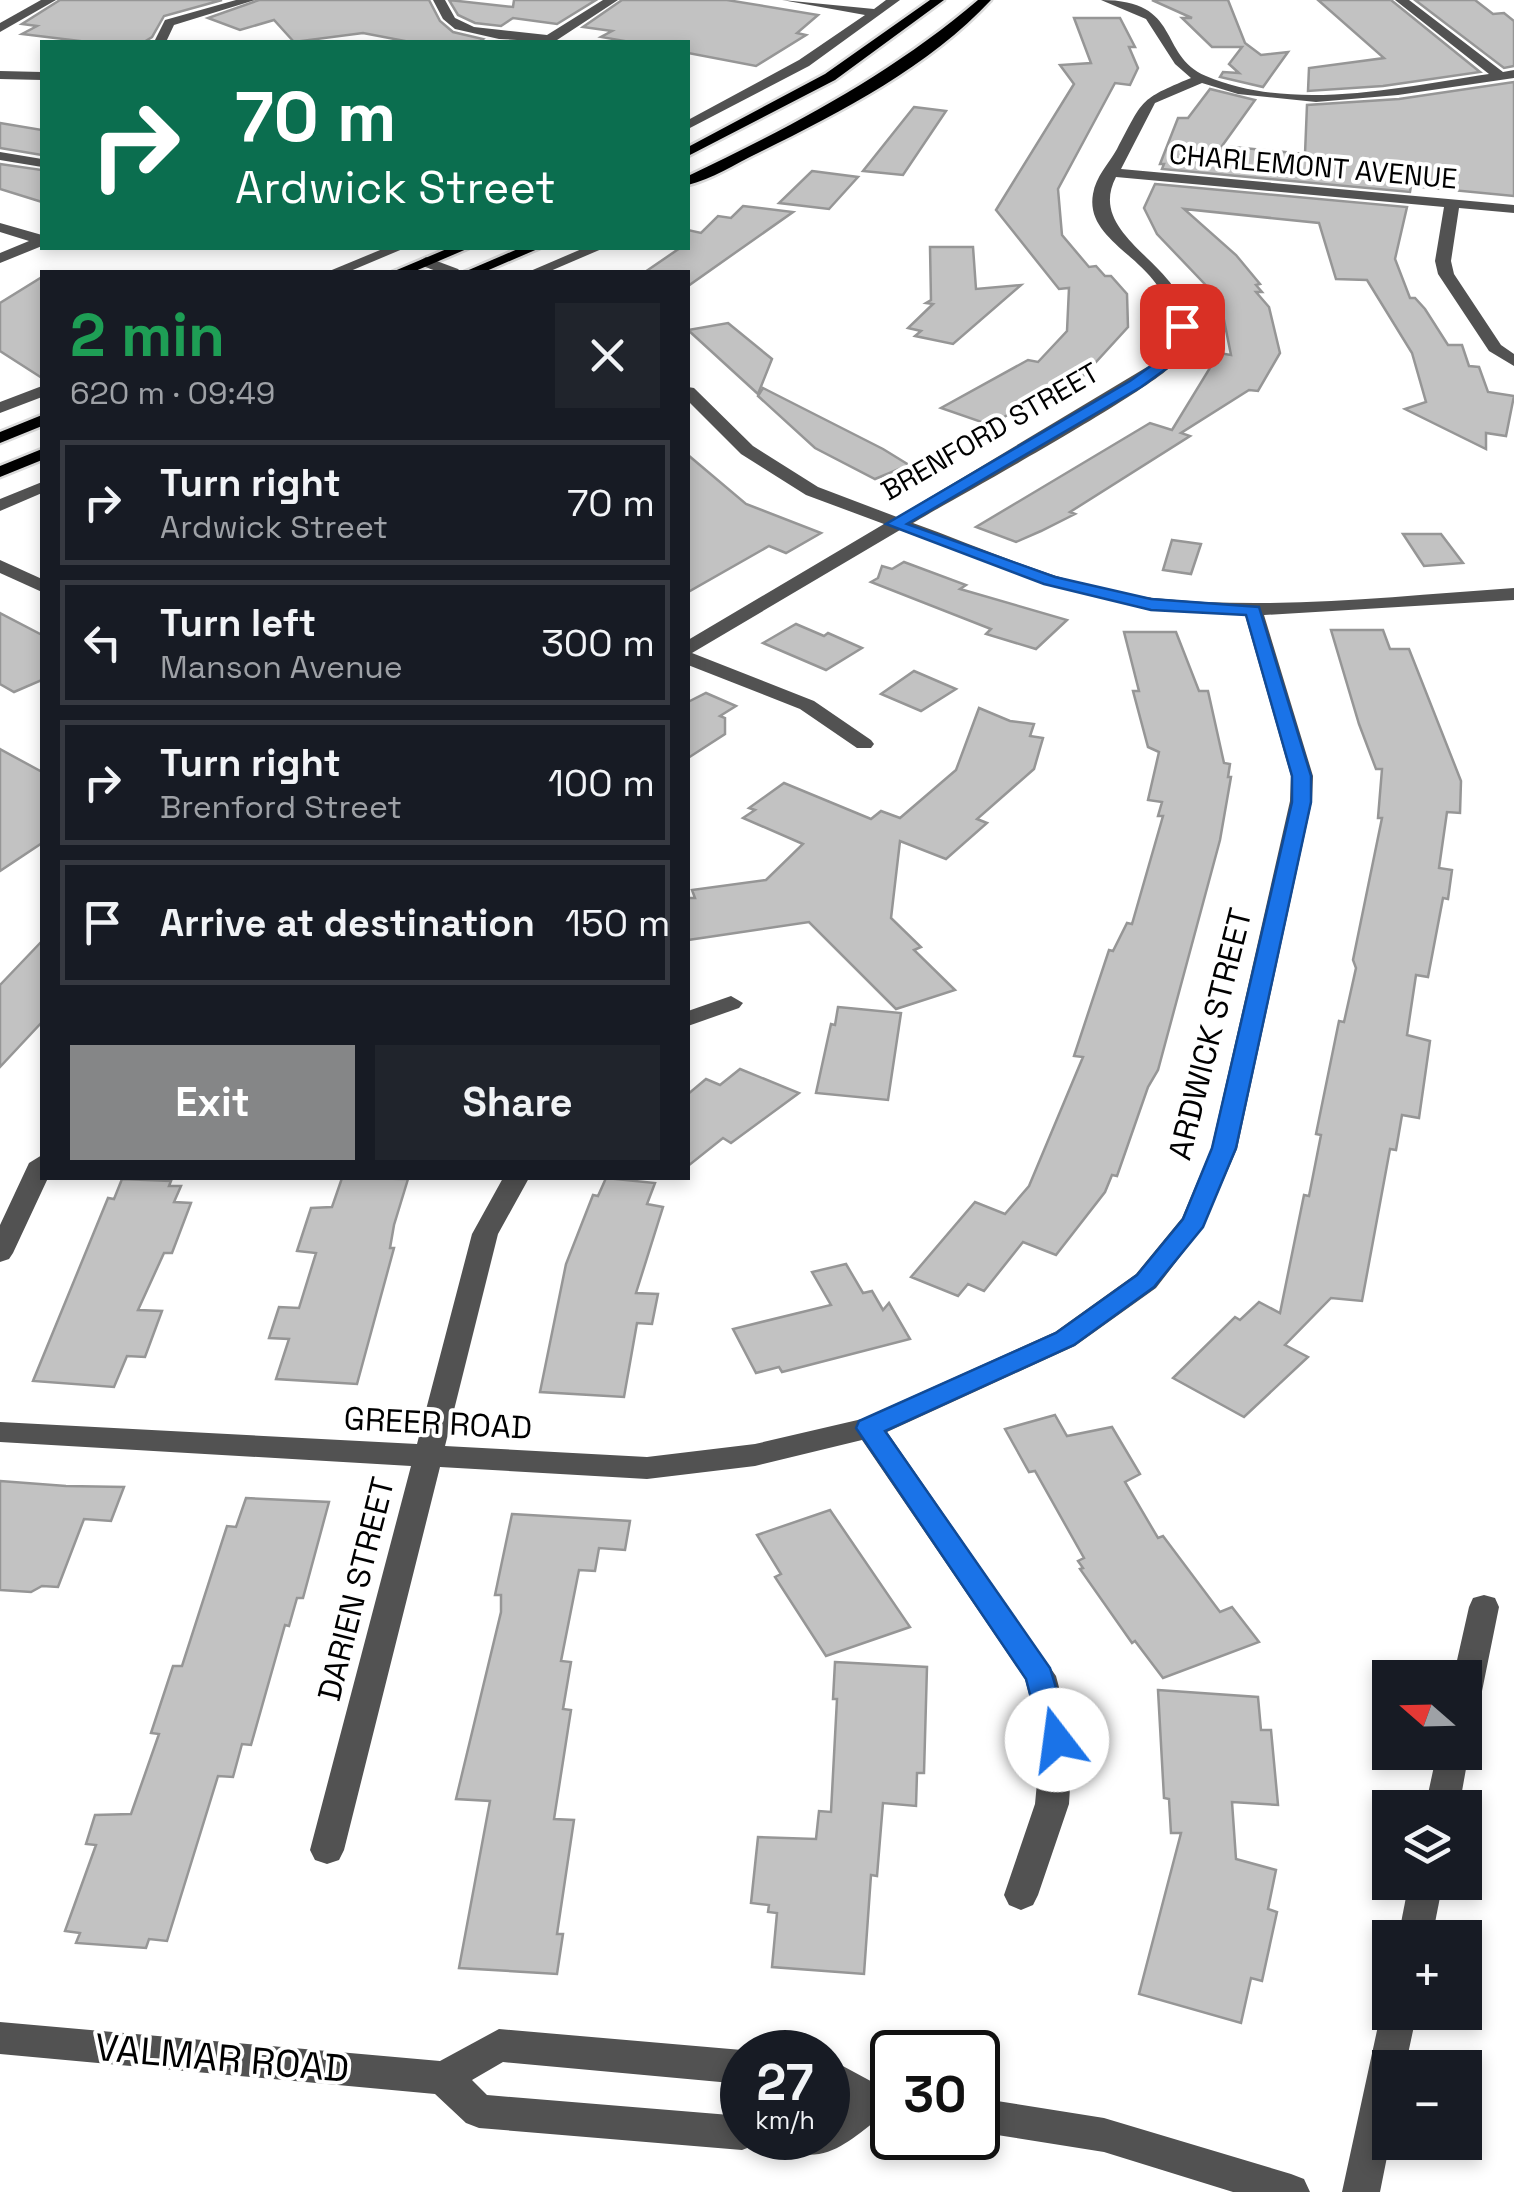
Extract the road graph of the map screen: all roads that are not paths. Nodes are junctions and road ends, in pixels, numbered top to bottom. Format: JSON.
{"nodes":[{"id":1,"x":50,"y":0,"type":"edge"},
{"id":2,"x":249,"y":0,"type":"edge"},
{"id":3,"x":439,"y":0,"type":"edge"},
{"id":4,"x":612,"y":0,"type":"edge"},
{"id":5,"x":788,"y":0,"type":"edge"},
{"id":6,"x":894,"y":0,"type":"edge"},
{"id":7,"x":938,"y":0,"type":"edge"},
{"id":8,"x":985,"y":0,"type":"edge"},
{"id":9,"x":1106,"y":0,"type":"edge"},
{"id":10,"x":1401,"y":0,"type":"edge"},
{"id":11,"x":878,"y":12,"type":"junction"},
{"id":12,"x":0,"y":28,"type":"edge"},
{"id":13,"x":161,"y":40,"type":"edge"},
{"id":14,"x":541,"y":40,"type":"edge"},
{"id":15,"x":550,"y":40,"type":"edge"},
{"id":16,"x":0,"y":75,"type":"edge"},
{"id":17,"x":1507,"y":75,"type":"edge"},
{"id":18,"x":40,"y":76,"type":"edge"},
{"id":19,"x":1200,"y":78,"type":"junction"},
{"id":20,"x":690,"y":124,"type":"edge"},
{"id":21,"x":690,"y":151,"type":"edge"},
{"id":22,"x":0,"y":156,"type":"edge"},
{"id":23,"x":40,"y":163,"type":"edge"},
{"id":24,"x":1108,"y":172,"type":"junction"},
{"id":25,"x":690,"y":180,"type":"edge"},
{"id":26,"x":1452,"y":205,"type":"junction"},
{"id":27,"x":1514,"y":209,"type":"edge"},
{"id":28,"x":0,"y":227,"type":"edge"},
{"id":29,"x":40,"y":239,"type":"edge"},
{"id":30,"x":40,"y":241,"type":"edge"},
{"id":31,"x":391,"y":250,"type":"edge"},
{"id":32,"x":456,"y":250,"type":"edge"},
{"id":33,"x":527,"y":250,"type":"edge"},
{"id":34,"x":591,"y":250,"type":"edge"},
{"id":35,"x":0,"y":258,"type":"edge"},
{"id":36,"x":426,"y":262,"type":"junction"},
{"id":37,"x":340,"y":270,"type":"edge"},
{"id":38,"x":405,"y":270,"type":"edge"},
{"id":39,"x":448,"y":270,"type":"edge"},
{"id":40,"x":477,"y":270,"type":"edge"},
{"id":41,"x":541,"y":270,"type":"edge"},
{"id":42,"x":1514,"y":361,"type":"edge"},
{"id":43,"x":0,"y":392,"type":"edge"},
{"id":44,"x":40,"y":392,"type":"edge"},
{"id":45,"x":690,"y":394,"type":"edge"},
{"id":46,"x":19,"y":400,"type":"junction"},
{"id":47,"x":0,"y":408,"type":"edge"},
{"id":48,"x":40,"y":421,"type":"edge"},
{"id":49,"x":0,"y":438,"type":"edge"},
{"id":50,"x":40,"y":455,"type":"edge"},
{"id":51,"x":0,"y":472,"type":"edge"},
{"id":52,"x":40,"y":488,"type":"edge"},
{"id":53,"x":0,"y":506,"type":"edge"},
{"id":54,"x":894,"y":524,"type":"junction"},
{"id":55,"x":0,"y":566,"type":"edge"},
{"id":56,"x":40,"y":585,"type":"edge"},
{"id":57,"x":1514,"y":594,"type":"edge"},
{"id":58,"x":1253,"y":610,"type":"junction"},
{"id":59,"x":690,"y":647,"type":"edge"},
{"id":60,"x":690,"y":659,"type":"edge"},
{"id":61,"x":864,"y":744,"type":"dead end"},
{"id":62,"x":730,"y":1003,"type":"dead end"},
{"id":63,"x":690,"y":1018,"type":"edge"},
{"id":64,"x":40,"y":1168,"type":"edge"},
{"id":65,"x":515,"y":1180,"type":"edge"},
{"id":66,"x":0,"y":1253,"type":"edge"},
{"id":67,"x":869,"y":1428,"type":"junction"},
{"id":68,"x":0,"y":1432,"type":"edge"},
{"id":69,"x":426,"y":1458,"type":"junction"},
{"id":70,"x":1484,"y":1607,"type":"dead end"},
{"id":71,"x":1473,"y":1660,"type":"edge"},
{"id":72,"x":327,"y":1850,"type":"dead end"},
{"id":73,"x":1021,"y":1895,"type":"dead end"},
{"id":74,"x":1395,"y":2030,"type":"edge"},
{"id":75,"x":0,"y":2038,"type":"edge"},
{"id":76,"x":720,"y":2065,"type":"edge"},
{"id":77,"x":444,"y":2078,"type":"junction"},
{"id":78,"x":1000,"y":2119,"type":"edge"},
{"id":79,"x":720,"y":2131,"type":"edge"},
{"id":80,"x":1291,"y":2192,"type":"edge"},
{"id":81,"x":1361,"y":2192,"type":"edge"}],
"edges":[{"from":1,"to":12,"type":"street"},
{"from":2,"to":13,"type":"street"},
{"from":3,"to":14,"type":"street"},
{"from":4,"to":15,"type":"street"},
{"from":5,"to":11,"type":"street"},
{"from":6,"to":11,"type":"street"},
{"from":7,"to":21,"type":"main road"},
{"from":8,"to":25,"type":"main road"},
{"from":9,"to":19,"type":"street"},
{"from":10,"to":17,"type":"street"},
{"from":11,"to":20,"type":"street"},
{"from":16,"to":18,"type":"street"},
{"from":17,"to":19,"type":"street"},
{"from":19,"to":24,"type":"street","name":"BRENFORD STREET"},
{"from":22,"to":23,"type":"street"},
{"from":24,"to":26,"type":"street","name":"CHARLEMONT AVENUE"},
{"from":24,"to":54,"type":"street","name":"BRENFORD STREET"},
{"from":26,"to":27,"type":"street","name":"CHARLEMONT AVENUE"},
{"from":26,"to":42,"type":"street"},
{"from":28,"to":29,"type":"street"},
{"from":30,"to":35,"type":"street"},
{"from":31,"to":37,"type":"street"},
{"from":32,"to":36,"type":"main road"},
{"from":33,"to":40,"type":"main road"},
{"from":34,"to":41,"type":"street"},
{"from":36,"to":38,"type":"main road"},
{"from":36,"to":39,"type":"street"},
{"from":43,"to":46,"type":"street"},
{"from":44,"to":46,"type":"street"},
{"from":45,"to":54,"type":"street"},
{"from":46,"to":47,"type":"street"},
{"from":48,"to":49,"type":"main road"},
{"from":50,"to":51,"type":"main road"},
{"from":52,"to":53,"type":"street"},
{"from":54,"to":58,"type":"street"},
{"from":54,"to":59,"type":"street","name":"BRENFORD STREET"},
{"from":55,"to":56,"type":"street"},
{"from":57,"to":58,"type":"street"},
{"from":58,"to":67,"type":"street","name":"ARDWICK STREET"},
{"from":60,"to":61,"type":"street"},
{"from":62,"to":63,"type":"street"},
{"from":64,"to":66,"type":"street"},
{"from":65,"to":69,"type":"street","name":"DARIEN STREET"},
{"from":67,"to":69,"type":"street","name":"GREER ROAD"},
{"from":67,"to":73,"type":"street"},
{"from":68,"to":69,"type":"street","name":"GREER ROAD"},
{"from":69,"to":72,"type":"street","name":"DARIEN STREET"},
{"from":70,"to":71,"type":"street"},
{"from":74,"to":81,"type":"street"},
{"from":75,"to":77,"type":"street","name":"VALMAR ROAD"},
{"from":76,"to":77,"type":"street"},
{"from":77,"to":79,"type":"street"},
{"from":78,"to":80,"type":"street"}]}
